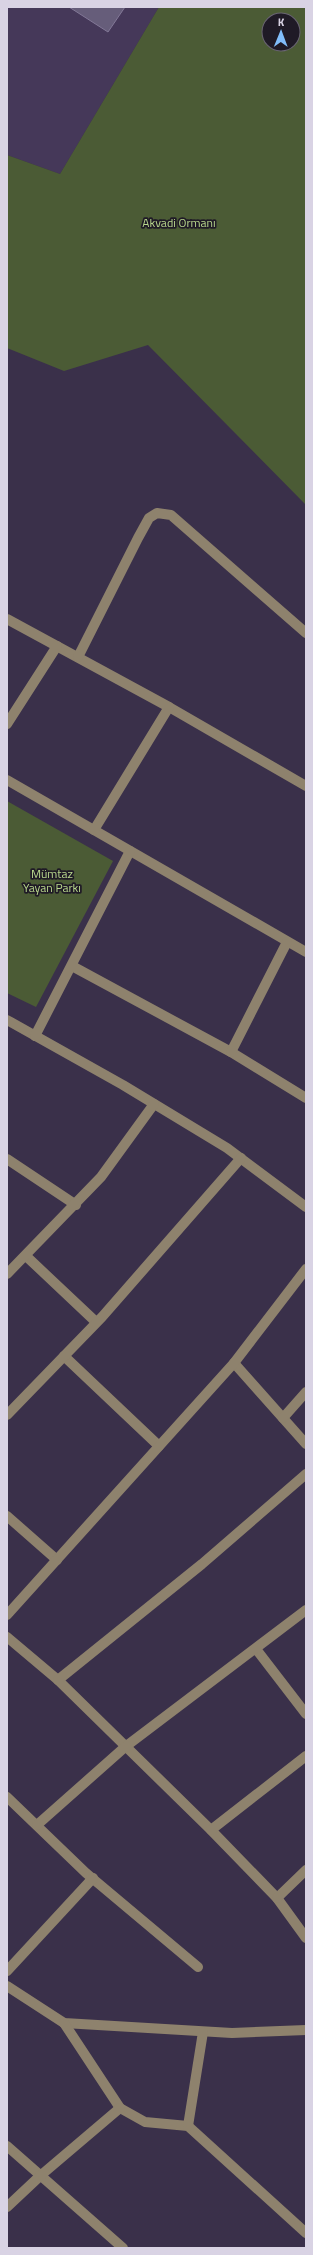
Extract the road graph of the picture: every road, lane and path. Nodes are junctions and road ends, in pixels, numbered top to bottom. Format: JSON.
{"nodes":[{"id":1,"x":7,"y":619,"type":"edge"},
{"id":2,"x":306,"y":633,"type":"edge"},
{"id":3,"x":57,"y":646,"type":"junction"},
{"id":4,"x":78,"y":657,"type":"junction"},
{"id":5,"x":169,"y":707,"type":"junction"},
{"id":6,"x":7,"y":724,"type":"edge"},
{"id":7,"x":7,"y":780,"type":"edge"},
{"id":8,"x":306,"y":786,"type":"edge"},
{"id":9,"x":94,"y":830,"type":"junction"},
{"id":10,"x":130,"y":851,"type":"junction"},
{"id":11,"x":287,"y":942,"type":"junction"},
{"id":12,"x":306,"y":952,"type":"edge"},
{"id":13,"x":72,"y":966,"type":"junction"},
{"id":14,"x":7,"y":1020,"type":"edge"},
{"id":15,"x":35,"y":1036,"type":"junction"},
{"id":16,"x":231,"y":1052,"type":"junction"},
{"id":17,"x":306,"y":1098,"type":"edge"},
{"id":18,"x":154,"y":1104,"type":"junction"},
{"id":19,"x":241,"y":1158,"type":"junction"},
{"id":20,"x":7,"y":1159,"type":"edge"},
{"id":21,"x":76,"y":1205,"type":"junction"},
{"id":22,"x":306,"y":1207,"type":"edge"},
{"id":23,"x":26,"y":1256,"type":"junction"},
{"id":24,"x":306,"y":1270,"type":"edge"},
{"id":25,"x":7,"y":1274,"type":"edge"},
{"id":26,"x":96,"y":1322,"type":"junction"},
{"id":27,"x":64,"y":1356,"type":"junction"},
{"id":28,"x":234,"y":1363,"type":"junction"},
{"id":29,"x":306,"y":1392,"type":"edge"},
{"id":30,"x":7,"y":1415,"type":"edge"},
{"id":31,"x":283,"y":1418,"type":"junction"},
{"id":32,"x":306,"y":1444,"type":"edge"},
{"id":33,"x":160,"y":1446,"type":"junction"},
{"id":34,"x":306,"y":1474,"type":"edge"},
{"id":35,"x":7,"y":1516,"type":"edge"},
{"id":36,"x":57,"y":1560,"type":"junction"},
{"id":37,"x":306,"y":1610,"type":"edge"},
{"id":38,"x":7,"y":1615,"type":"edge"},
{"id":39,"x":7,"y":1637,"type":"edge"},
{"id":40,"x":256,"y":1649,"type":"junction"},
{"id":41,"x":58,"y":1680,"type":"junction"},
{"id":42,"x":306,"y":1714,"type":"edge"},
{"id":43,"x":125,"y":1748,"type":"junction"},
{"id":44,"x":306,"y":1756,"type":"edge"},
{"id":45,"x":7,"y":1797,"type":"edge"},
{"id":46,"x":37,"y":1825,"type":"junction"},
{"id":47,"x":212,"y":1830,"type":"junction"},
{"id":48,"x":306,"y":1870,"type":"edge"},
{"id":49,"x":93,"y":1878,"type":"junction"},
{"id":50,"x":277,"y":1898,"type":"junction"},
{"id":51,"x":306,"y":1938,"type":"edge"},
{"id":52,"x":198,"y":1967,"type":"dead end"},
{"id":53,"x":7,"y":1971,"type":"edge"},
{"id":54,"x":7,"y":1986,"type":"edge"},
{"id":55,"x":64,"y":2023,"type":"junction"},
{"id":56,"x":306,"y":2030,"type":"edge"},
{"id":57,"x":203,"y":2032,"type":"junction"},
{"id":58,"x":120,"y":2108,"type":"junction"},
{"id":59,"x":188,"y":2126,"type":"junction"},
{"id":60,"x":7,"y":2146,"type":"edge"},
{"id":61,"x":40,"y":2176,"type":"junction"},
{"id":62,"x":7,"y":2207,"type":"edge"},
{"id":63,"x":306,"y":2233,"type":"edge"},
{"id":64,"x":123,"y":2248,"type":"edge"}],
"edges":[{"from":1,"to":3,"type":"street"},
{"from":2,"to":4,"type":"street"},
{"from":3,"to":4,"type":"street"},
{"from":3,"to":6,"type":"street"},
{"from":4,"to":5,"type":"street"},
{"from":5,"to":8,"type":"street"},
{"from":5,"to":9,"type":"street"},
{"from":7,"to":9,"type":"street"},
{"from":9,"to":10,"type":"street"},
{"from":10,"to":11,"type":"street"},
{"from":10,"to":13,"type":"street"},
{"from":11,"to":12,"type":"street"},
{"from":11,"to":16,"type":"street"},
{"from":13,"to":15,"type":"street"},
{"from":13,"to":16,"type":"street"},
{"from":14,"to":15,"type":"street"},
{"from":15,"to":18,"type":"street"},
{"from":16,"to":17,"type":"street"},
{"from":18,"to":19,"type":"street"},
{"from":18,"to":21,"type":"street"},
{"from":19,"to":22,"type":"street"},
{"from":19,"to":26,"type":"street"},
{"from":20,"to":21,"type":"street"},
{"from":21,"to":23,"type":"street"},
{"from":23,"to":25,"type":"street"},
{"from":23,"to":26,"type":"street"},
{"from":24,"to":28,"type":"street"},
{"from":26,"to":27,"type":"street"},
{"from":27,"to":30,"type":"street"},
{"from":27,"to":33,"type":"street"},
{"from":28,"to":31,"type":"street"},
{"from":28,"to":33,"type":"street"},
{"from":29,"to":31,"type":"street"},
{"from":31,"to":32,"type":"street"},
{"from":33,"to":36,"type":"street"},
{"from":34,"to":41,"type":"street"},
{"from":35,"to":36,"type":"street"},
{"from":36,"to":38,"type":"street"},
{"from":37,"to":40,"type":"street"},
{"from":39,"to":41,"type":"street"},
{"from":40,"to":42,"type":"street"},
{"from":40,"to":43,"type":"street"},
{"from":41,"to":43,"type":"street"},
{"from":43,"to":46,"type":"street"},
{"from":43,"to":47,"type":"street"},
{"from":44,"to":47,"type":"street"},
{"from":45,"to":46,"type":"street"},
{"from":46,"to":49,"type":"street"},
{"from":47,"to":50,"type":"street"},
{"from":48,"to":50,"type":"street"},
{"from":49,"to":52,"type":"street"},
{"from":49,"to":53,"type":"street"},
{"from":50,"to":51,"type":"street"},
{"from":54,"to":55,"type":"street"},
{"from":55,"to":57,"type":"street"},
{"from":55,"to":58,"type":"street"},
{"from":56,"to":57,"type":"street"},
{"from":57,"to":59,"type":"street"},
{"from":58,"to":59,"type":"street"},
{"from":58,"to":61,"type":"street"},
{"from":59,"to":63,"type":"street"},
{"from":60,"to":61,"type":"street"},
{"from":61,"to":62,"type":"street"},
{"from":61,"to":64,"type":"street"}]}
